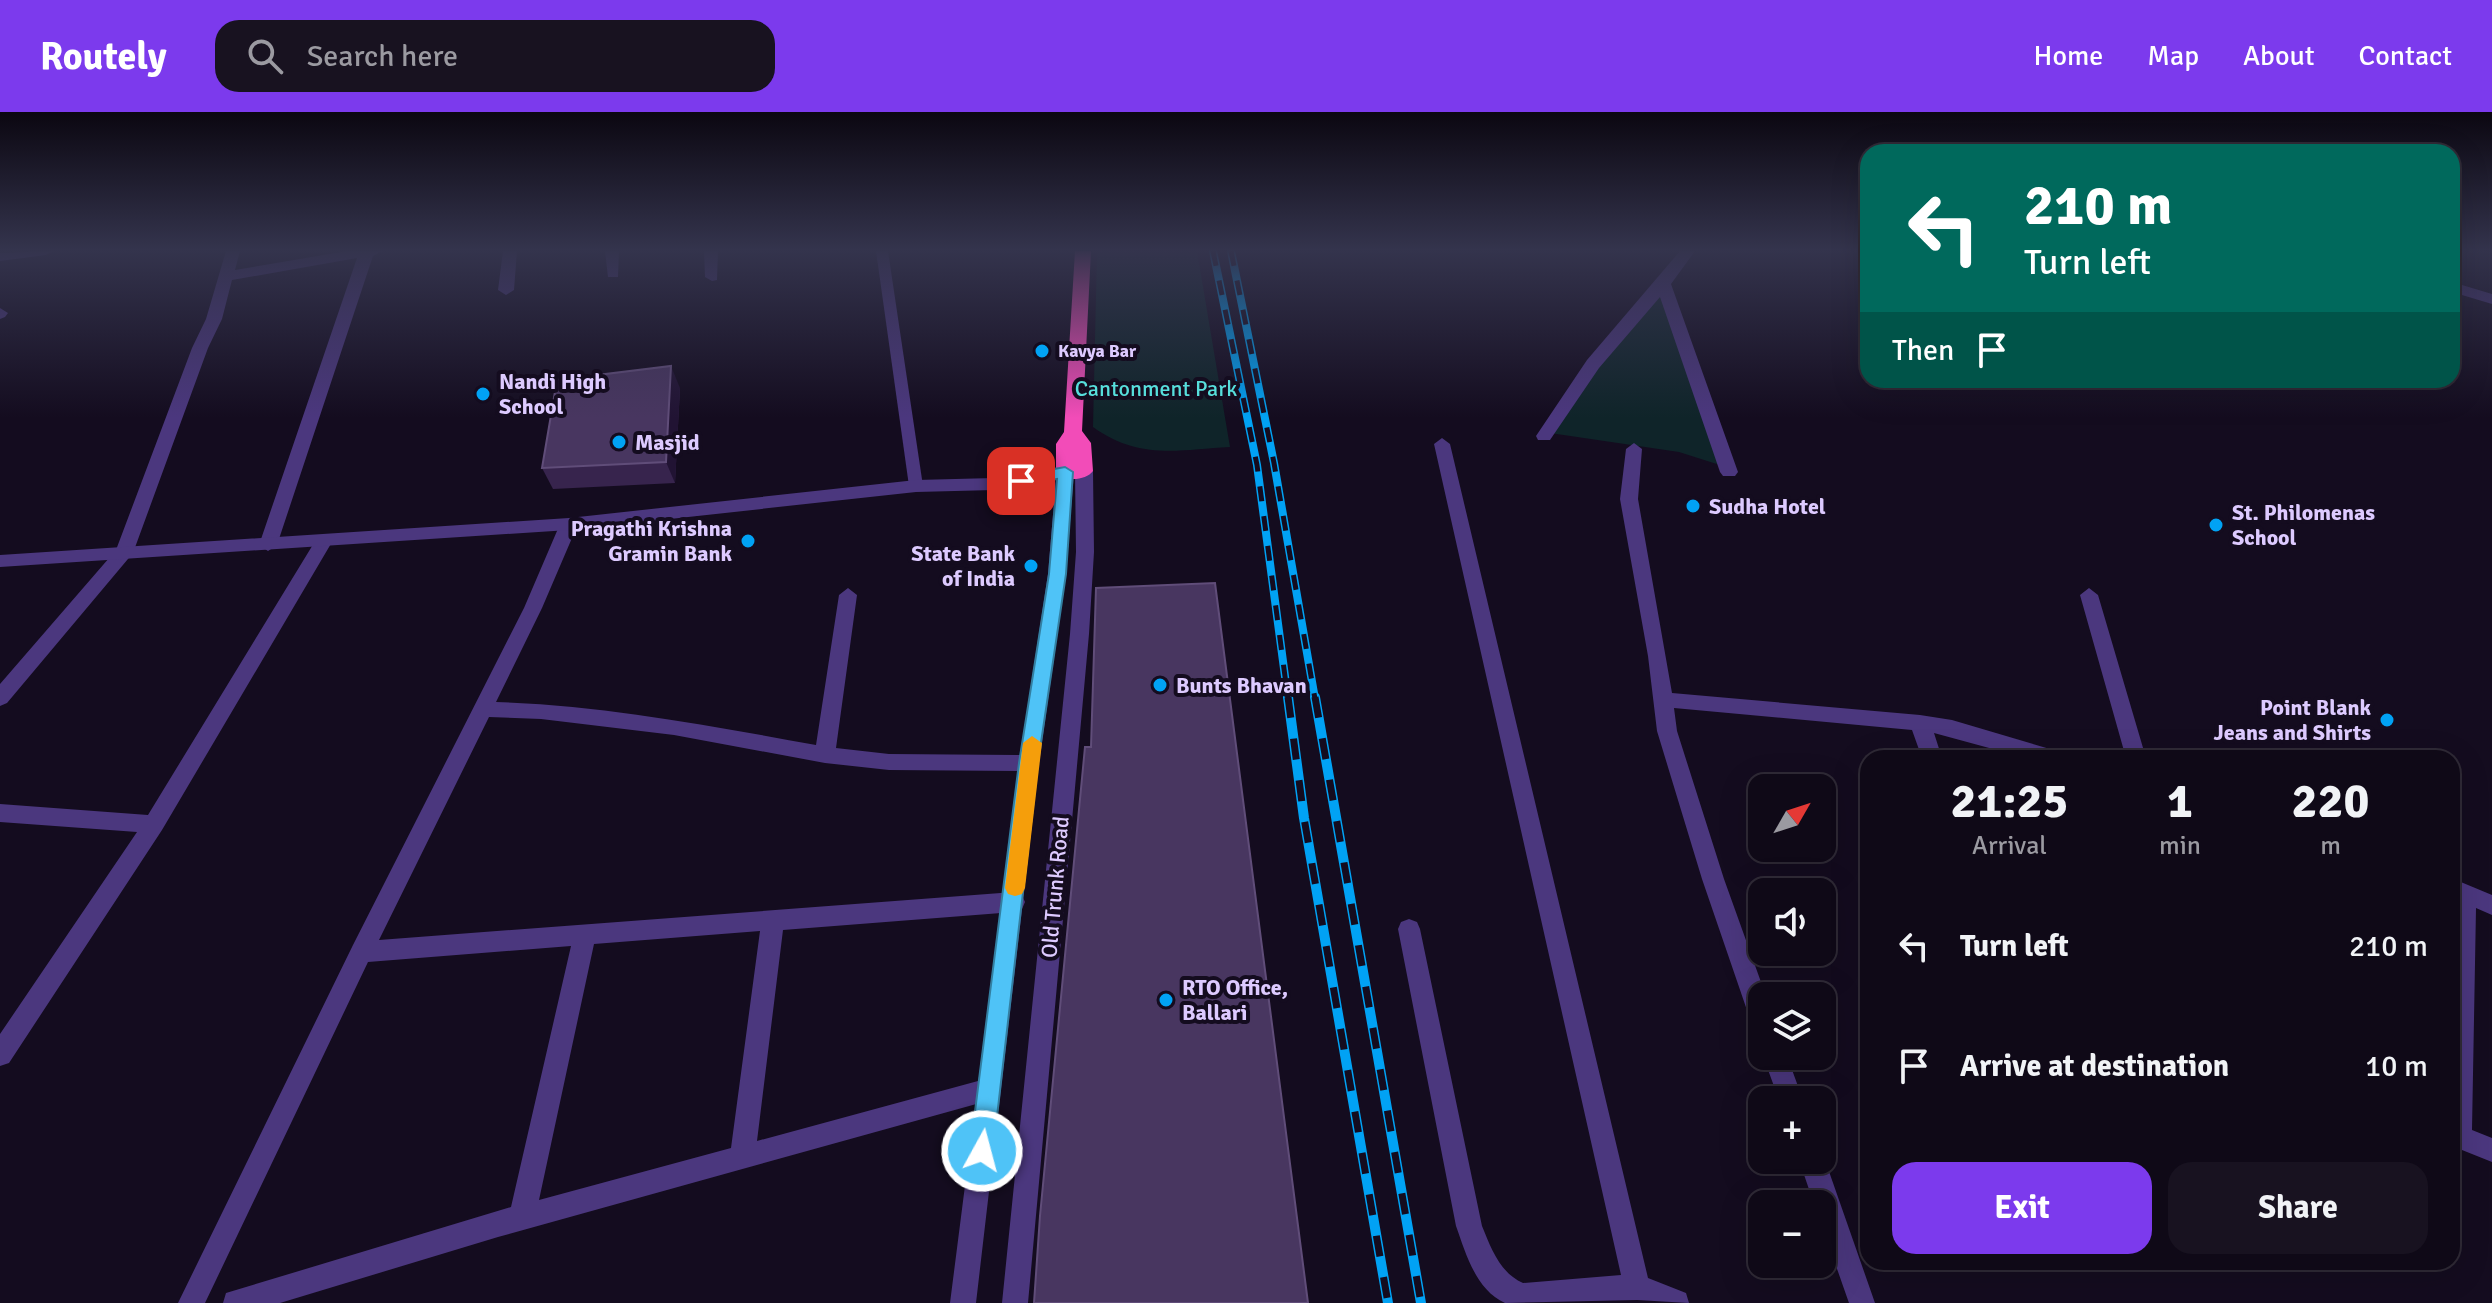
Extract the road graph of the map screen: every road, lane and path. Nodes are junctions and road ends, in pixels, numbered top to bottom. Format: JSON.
{"nodes":[{"id":1,"x":217,"y":307,"type":"edge"},
{"id":2,"x":351,"y":307,"type":"edge"},
{"id":3,"x":890,"y":307,"type":"edge"},
{"id":4,"x":1080,"y":307,"type":"edge"},
{"id":5,"x":1643,"y":307,"type":"edge"},
{"id":6,"x":1671,"y":307,"type":"edge"},
{"id":7,"x":1544,"y":436,"type":"dead end"},
{"id":8,"x":1442,"y":444,"type":"dead end"},
{"id":9,"x":1634,"y":449,"type":"dead end"},
{"id":10,"x":1075,"y":472,"type":"junction"},
{"id":11,"x":1729,"y":472,"type":"dead end"},
{"id":12,"x":916,"y":486,"type":"junction"},
{"id":13,"x":569,"y":524,"type":"junction"},
{"id":14,"x":323,"y":542,"type":"junction"},
{"id":15,"x":268,"y":545,"type":"junction"},
{"id":16,"x":124,"y":553,"type":"junction"},
{"id":17,"x":0,"y":561,"type":"edge"},
{"id":18,"x":848,"y":595,"type":"dead end"},
{"id":19,"x":2089,"y":595,"type":"dead end"},
{"id":20,"x":0,"y":698,"type":"edge"},
{"id":21,"x":1665,"y":700,"type":"junction"},
{"id":22,"x":483,"y":709,"type":"junction"},
{"id":23,"x":1920,"y":723,"type":"junction"},
{"id":24,"x":1929,"y":750,"type":"edge"},
{"id":25,"x":2026,"y":750,"type":"edge"},
{"id":26,"x":2134,"y":750,"type":"edge"},
{"id":27,"x":825,"y":755,"type":"junction"},
{"id":28,"x":1029,"y":763,"type":"junction"},
{"id":29,"x":0,"y":813,"type":"edge"},
{"id":30,"x":154,"y":824,"type":"junction"},
{"id":31,"x":2460,"y":892,"type":"edge"},
{"id":32,"x":1014,"y":902,"type":"junction"},
{"id":33,"x":2492,"y":905,"type":"edge"},
{"id":34,"x":773,"y":920,"type":"junction"},
{"id":35,"x":1409,"y":929,"type":"dead end"},
{"id":36,"x":585,"y":935,"type":"junction"},
{"id":37,"x":361,"y":952,"type":"junction"},
{"id":38,"x":1749,"y":982,"type":"edge"},
{"id":39,"x":0,"y":1055,"type":"edge"},
{"id":40,"x":989,"y":1090,"type":"junction"},
{"id":41,"x":2460,"y":1138,"type":"edge"},
{"id":42,"x":2492,"y":1150,"type":"edge"},
{"id":43,"x":742,"y":1157,"type":"junction"},
{"id":44,"x":1817,"y":1174,"type":"edge"},
{"id":45,"x":522,"y":1217,"type":"junction"},
{"id":46,"x":1637,"y":1287,"type":"junction"},
{"id":47,"x":191,"y":1303,"type":"edge"},
{"id":48,"x":236,"y":1303,"type":"edge"},
{"id":49,"x":963,"y":1303,"type":"edge"},
{"id":50,"x":1015,"y":1303,"type":"edge"},
{"id":51,"x":1676,"y":1303,"type":"edge"},
{"id":52,"x":1862,"y":1303,"type":"edge"}],
"edges":[{"from":1,"to":16,"type":"street"},
{"from":2,"to":15,"type":"street"},
{"from":3,"to":12,"type":"lane"},
{"from":4,"to":10,"type":"highway"},
{"from":5,"to":7,"type":"street"},
{"from":6,"to":11,"type":"street"},
{"from":8,"to":46,"type":"street"},
{"from":9,"to":21,"type":"street"},
{"from":10,"to":12,"type":"street"},
{"from":10,"to":28,"type":"street","name":"Old Trunk Road"},
{"from":10,"to":50,"type":"street","name":"Old Trunk Road"},
{"from":12,"to":13,"type":"street"},
{"from":13,"to":14,"type":"street"},
{"from":13,"to":22,"type":"street"},
{"from":14,"to":15,"type":"street"},
{"from":14,"to":30,"type":"street"},
{"from":15,"to":16,"type":"street"},
{"from":16,"to":17,"type":"street"},
{"from":16,"to":20,"type":"street"},
{"from":18,"to":27,"type":"street"},
{"from":19,"to":26,"type":"street"},
{"from":21,"to":23,"type":"street"},
{"from":21,"to":38,"type":"street"},
{"from":22,"to":27,"type":"street"},
{"from":22,"to":37,"type":"street"},
{"from":23,"to":24,"type":"street"},
{"from":23,"to":25,"type":"street"},
{"from":27,"to":28,"type":"street"},
{"from":28,"to":32,"type":"street","name":"Old Trunk Road"},
{"from":29,"to":30,"type":"street"},
{"from":30,"to":39,"type":"street"},
{"from":31,"to":33,"type":"street"},
{"from":32,"to":34,"type":"street"},
{"from":32,"to":40,"type":"street","name":"Old Trunk Road"},
{"from":34,"to":36,"type":"street"},
{"from":34,"to":43,"type":"street"},
{"from":35,"to":46,"type":"street"},
{"from":36,"to":37,"type":"street"},
{"from":36,"to":45,"type":"street"},
{"from":37,"to":47,"type":"street"},
{"from":40,"to":43,"type":"street"},
{"from":40,"to":49,"type":"street","name":"Old Trunk Road"},
{"from":41,"to":42,"type":"street"},
{"from":43,"to":45,"type":"street"},
{"from":44,"to":52,"type":"street"},
{"from":45,"to":48,"type":"street"},
{"from":46,"to":51,"type":"street"}]}
